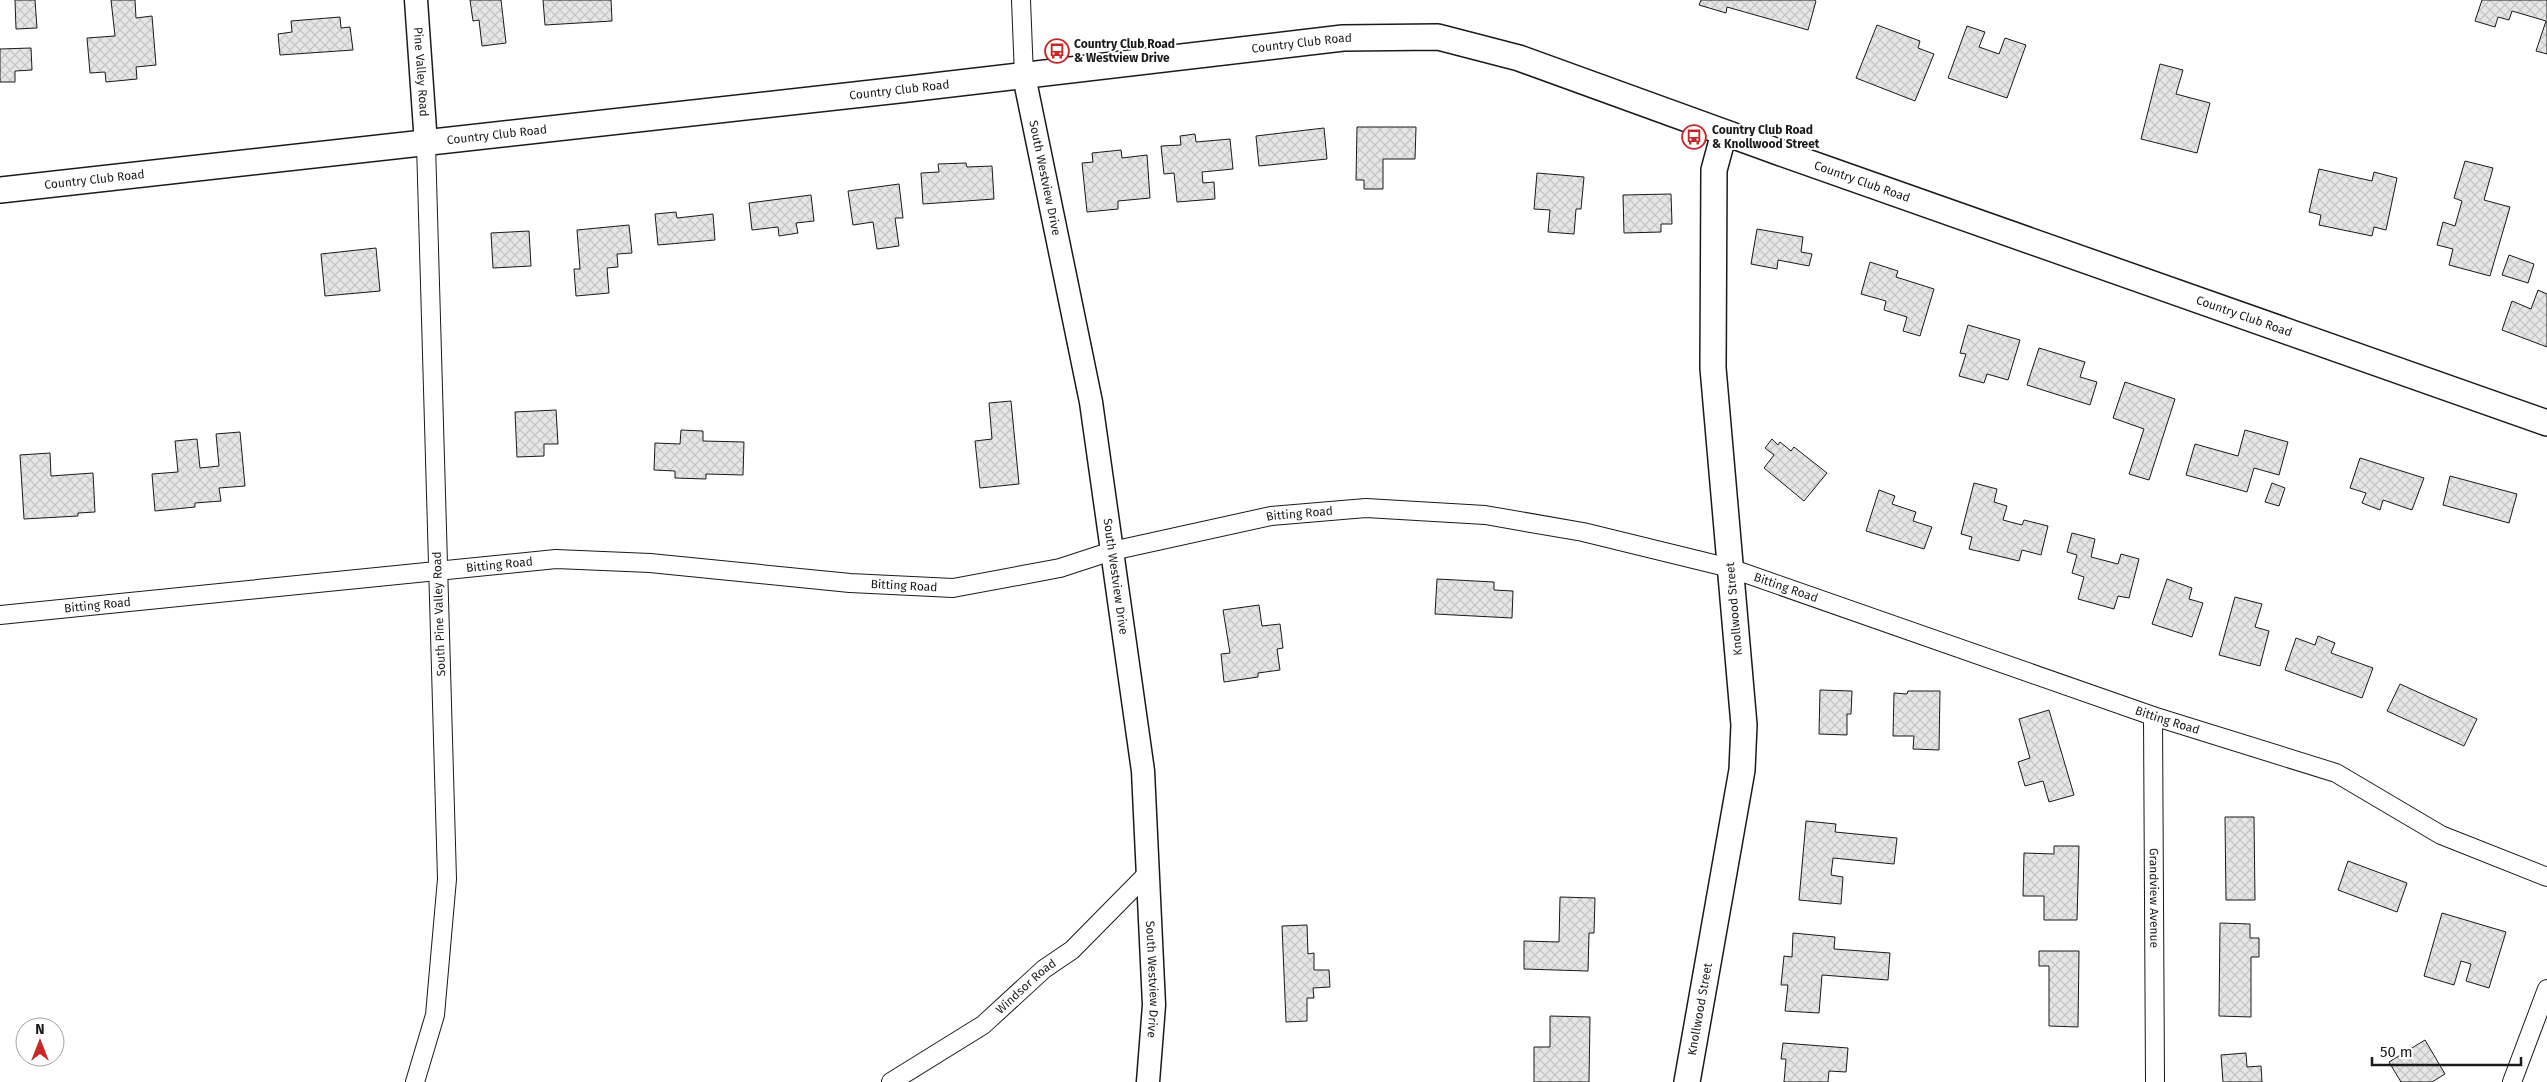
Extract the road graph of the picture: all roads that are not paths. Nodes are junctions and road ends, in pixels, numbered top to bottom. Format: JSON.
{"nodes":[{"id":1,"x":416,"y":0,"type":"edge"},
{"id":2,"x":1021,"y":0,"type":"edge"},
{"id":3,"x":1024,"y":76,"type":"junction"},
{"id":4,"x":1724,"y":132,"type":"junction"},
{"id":5,"x":426,"y":144,"type":"junction"},
{"id":6,"x":0,"y":190,"type":"edge"},
{"id":7,"x":2547,"y":423,"type":"edge"},
{"id":8,"x":1112,"y":551,"type":"junction"},
{"id":9,"x":1730,"y":568,"type":"junction"},
{"id":10,"x":438,"y":569,"type":"junction"},
{"id":11,"x":0,"y":615,"type":"edge"},
{"id":12,"x":2153,"y":716,"type":"junction"},
{"id":13,"x":1147,"y":874,"type":"junction"},
{"id":14,"x":2547,"y":877,"type":"edge"},
{"id":15,"x":2547,"y":989,"type":"edge"},
{"id":16,"x":415,"y":1082,"type":"edge"},
{"id":17,"x":891,"y":1082,"type":"edge"},
{"id":18,"x":1148,"y":1082,"type":"edge"},
{"id":19,"x":1687,"y":1082,"type":"edge"},
{"id":20,"x":2155,"y":1082,"type":"edge"},
{"id":21,"x":2512,"y":1082,"type":"edge"}],
"edges":[{"from":1,"to":5,"type":"street","name":"Pine Valley Road"},
{"from":2,"to":3,"type":"street"},
{"from":3,"to":4,"type":"main road","name":"Country Club Road"},
{"from":3,"to":5,"type":"main road","name":"Country Club Road"},
{"from":3,"to":8,"type":"street","name":"South Westview Drive"},
{"from":4,"to":7,"type":"main road","name":"Country Club Road"},
{"from":4,"to":9,"type":"main road","name":"Knollwood Street"},
{"from":5,"to":6,"type":"main road","name":"Country Club Road"},
{"from":5,"to":10,"type":"street","name":"South Pine Valley Road"},
{"from":8,"to":9,"type":"street","name":"Bitting Road"},
{"from":8,"to":10,"type":"street","name":"Bitting Road"},
{"from":8,"to":13,"type":"street","name":"South Westview Drive"},
{"from":9,"to":12,"type":"street","name":"Bitting Road"},
{"from":9,"to":19,"type":"main road","name":"Knollwood Street"},
{"from":10,"to":11,"type":"street","name":"Bitting Road"},
{"from":10,"to":16,"type":"street","name":"South Pine Valley Road"},
{"from":12,"to":14,"type":"street","name":"Bitting Road"},
{"from":12,"to":20,"type":"street","name":"Grandview Avenue"},
{"from":13,"to":17,"type":"street","name":"Windsor Road"},
{"from":13,"to":18,"type":"street","name":"South Westview Drive"},
{"from":15,"to":21,"type":"street"}]}
